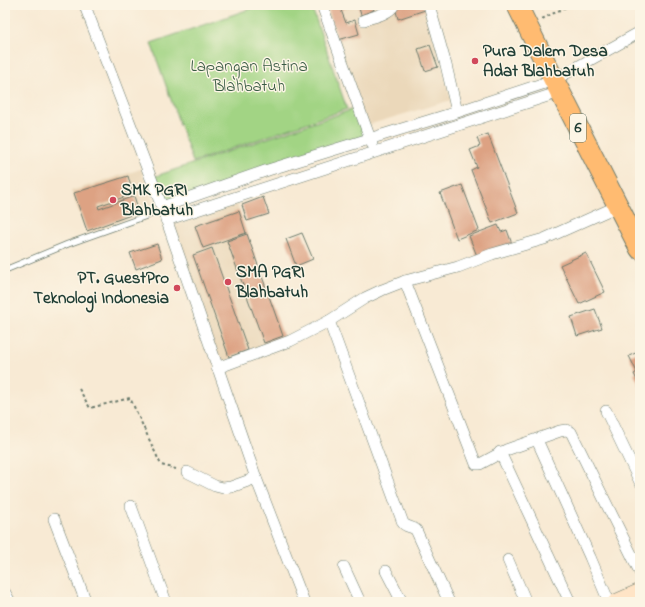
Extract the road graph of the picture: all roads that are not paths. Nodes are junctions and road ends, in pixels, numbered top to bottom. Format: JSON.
{"nodes":[{"id":1,"x":322,"y":5,"type":"edge"},
{"id":2,"x":394,"y":5,"type":"edge"},
{"id":3,"x":429,"y":5,"type":"edge"},
{"id":4,"x":517,"y":5,"type":"edge"},
{"id":5,"x":85,"y":6,"type":"dead end"},
{"id":6,"x":364,"y":20,"type":"dead end"},
{"id":7,"x":640,"y":32,"type":"edge"},
{"id":8,"x":556,"y":86,"type":"junction"},
{"id":9,"x":457,"y":112,"type":"junction"},
{"id":10,"x":370,"y":138,"type":"junction"},
{"id":11,"x":374,"y":152,"type":"junction"},
{"id":12,"x":618,"y":206,"type":"junction"},
{"id":13,"x":164,"y":212,"type":"junction"},
{"id":14,"x":639,"y":247,"type":"edge"},
{"id":15,"x":5,"y":270,"type":"edge"},
{"id":16,"x":405,"y":281,"type":"junction"},
{"id":17,"x":329,"y":321,"type":"junction"},
{"id":18,"x":218,"y":368,"type":"junction"},
{"id":19,"x":606,"y":411,"type":"dead end"},
{"id":20,"x":537,"y":440,"type":"junction"},
{"id":21,"x":500,"y":452,"type":"junction"},
{"id":22,"x":187,"y":472,"type":"road end"},
{"id":23,"x":256,"y":478,"type":"junction"},
{"id":24,"x":640,"y":482,"type":"edge"},
{"id":25,"x":131,"y":506,"type":"dead end"},
{"id":26,"x":54,"y":519,"type":"dead end"},
{"id":27,"x":508,"y":560,"type":"dead end"},
{"id":28,"x":344,"y":567,"type":"dead end"},
{"id":29,"x":386,"y":571,"type":"dead end"},
{"id":30,"x":640,"y":572,"type":"edge"},
{"id":31,"x":640,"y":591,"type":"edge"},
{"id":32,"x":5,"y":593,"type":"edge"},
{"id":33,"x":10,"y":602,"type":"edge"},
{"id":34,"x":86,"y":602,"type":"edge"},
{"id":35,"x":166,"y":602,"type":"edge"},
{"id":36,"x":304,"y":602,"type":"edge"},
{"id":37,"x":360,"y":602,"type":"edge"},
{"id":38,"x":402,"y":602,"type":"edge"},
{"id":39,"x":449,"y":602,"type":"edge"},
{"id":40,"x":526,"y":602,"type":"edge"},
{"id":41,"x":570,"y":602,"type":"edge"},
{"id":42,"x":609,"y":602,"type":"edge"},
{"id":43,"x":615,"y":602,"type":"edge"}],
"edges":[{"from":1,"to":10,"type":"street"},
{"from":2,"to":6,"type":"street"},
{"from":3,"to":9,"type":"street"},
{"from":4,"to":8,"type":"highway","number":"6"},
{"from":5,"to":13,"type":"street"},
{"from":7,"to":8,"type":"street"},
{"from":8,"to":9,"type":"street"},
{"from":8,"to":11,"type":"street"},
{"from":8,"to":12,"type":"highway","number":"6"},
{"from":9,"to":10,"type":"street"},
{"from":10,"to":11,"type":"street"},
{"from":10,"to":13,"type":"street"},
{"from":11,"to":13,"type":"street"},
{"from":12,"to":14,"type":"highway","number":"6"},
{"from":12,"to":16,"type":"street"},
{"from":13,"to":15,"type":"lane"},
{"from":13,"to":18,"type":"street"},
{"from":16,"to":17,"type":"street"},
{"from":16,"to":21,"type":"street"},
{"from":17,"to":18,"type":"street"},
{"from":17,"to":39,"type":"street"},
{"from":18,"to":23,"type":"street"},
{"from":19,"to":24,"type":"street"},
{"from":20,"to":21,"type":"street"},
{"from":20,"to":30,"type":"street"},
{"from":20,"to":42,"type":"street"},
{"from":21,"to":41,"type":"street"},
{"from":22,"to":23,"type":"street"},
{"from":23,"to":36,"type":"street"},
{"from":25,"to":35,"type":"street"},
{"from":26,"to":34,"type":"street"},
{"from":27,"to":40,"type":"street"},
{"from":28,"to":37,"type":"street"},
{"from":29,"to":38,"type":"street"},
{"from":31,"to":43,"type":"street"},
{"from":32,"to":33,"type":"street"}]}
